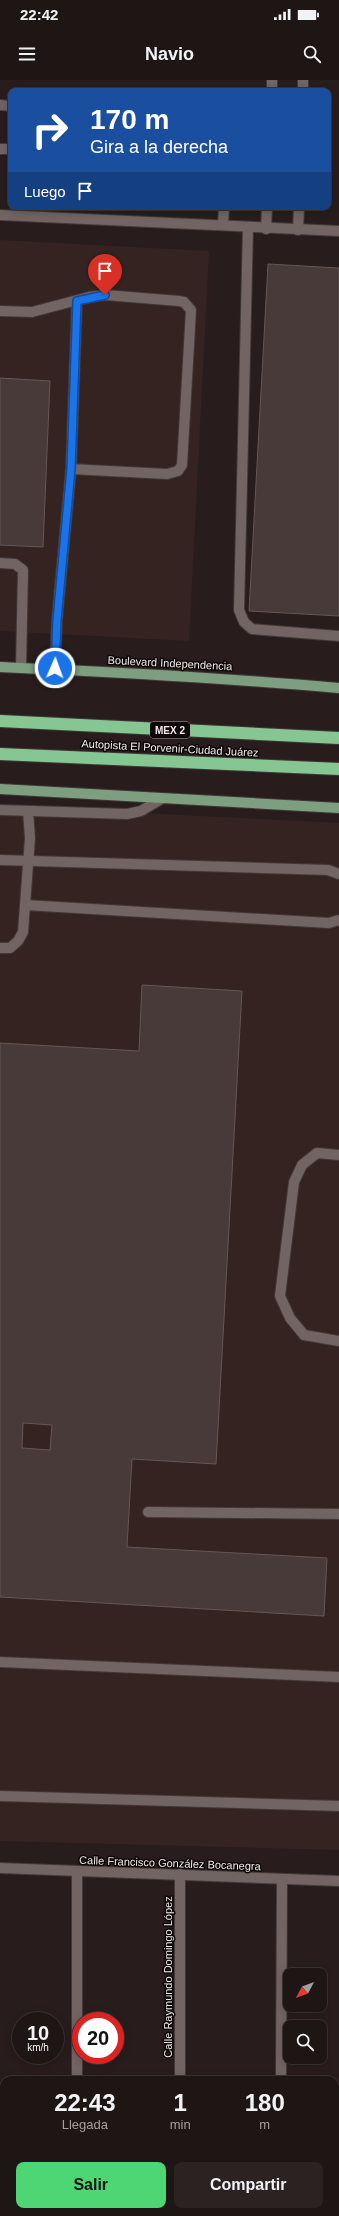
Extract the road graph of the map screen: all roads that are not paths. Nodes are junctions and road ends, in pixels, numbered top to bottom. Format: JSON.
{"nodes":[{"id":1,"x":224,"y":210,"type":"edge"},
{"id":2,"x":267,"y":210,"type":"edge"},
{"id":3,"x":299,"y":210,"type":"edge"},
{"id":4,"x":0,"y":215,"type":"edge"},
{"id":5,"x":223,"y":225,"type":"junction"},
{"id":6,"x":248,"y":227,"type":"junction"},
{"id":7,"x":266,"y":229,"type":"junction"},
{"id":8,"x":298,"y":230,"type":"junction"},
{"id":9,"x":339,"y":231,"type":"edge"},
{"id":10,"x":77,"y":301,"type":"junction"},
{"id":11,"x":0,"y":311,"type":"edge"},
{"id":12,"x":71,"y":469,"type":"junction"},
{"id":13,"x":0,"y":563,"type":"edge"},
{"id":14,"x":339,"y":636,"type":"edge"},
{"id":15,"x":0,"y":667,"type":"edge"},
{"id":16,"x":21,"y":668,"type":"junction"},
{"id":17,"x":55,"y":668,"type":"junction"},
{"id":18,"x":339,"y":688,"type":"edge"},
{"id":19,"x":0,"y":721,"type":"edge"},
{"id":20,"x":339,"y":738,"type":"edge"},
{"id":21,"x":0,"y":754,"type":"edge"},
{"id":22,"x":339,"y":769,"type":"edge"},
{"id":23,"x":0,"y":789,"type":"edge"},
{"id":24,"x":161,"y":799,"type":"junction"},
{"id":25,"x":339,"y":808,"type":"edge"},
{"id":26,"x":0,"y":810,"type":"edge"},
{"id":27,"x":28,"y":812,"type":"junction"},
{"id":28,"x":0,"y":860,"type":"edge"},
{"id":29,"x":28,"y":862,"type":"junction"},
{"id":30,"x":339,"y":874,"type":"edge"},
{"id":31,"x":25,"y":905,"type":"junction"},
{"id":32,"x":339,"y":920,"type":"edge"},
{"id":33,"x":0,"y":948,"type":"edge"},
{"id":34,"x":339,"y":1155,"type":"edge"},
{"id":35,"x":339,"y":1341,"type":"edge"},
{"id":36,"x":148,"y":1512,"type":"dead end"},
{"id":37,"x":339,"y":1514,"type":"edge"},
{"id":38,"x":0,"y":1662,"type":"edge"},
{"id":39,"x":339,"y":1677,"type":"edge"},
{"id":40,"x":0,"y":1796,"type":"edge"},
{"id":41,"x":339,"y":1806,"type":"edge"},
{"id":42,"x":0,"y":1868,"type":"edge"},
{"id":43,"x":77,"y":1872,"type":"junction"},
{"id":44,"x":180,"y":1874,"type":"junction"},
{"id":45,"x":282,"y":1879,"type":"junction"},
{"id":46,"x":339,"y":1881,"type":"edge"},
{"id":47,"x":77,"y":2076,"type":"edge"},
{"id":48,"x":180,"y":2076,"type":"edge"},
{"id":49,"x":281,"y":2076,"type":"edge"}],
"edges":[{"from":1,"to":5,"type":"street"},
{"from":2,"to":7,"type":"street"},
{"from":3,"to":8,"type":"street"},
{"from":4,"to":5,"type":"street"},
{"from":5,"to":6,"type":"street"},
{"from":6,"to":7,"type":"street"},
{"from":6,"to":14,"type":"street"},
{"from":7,"to":8,"type":"street"},
{"from":8,"to":9,"type":"street"},
{"from":10,"to":11,"type":"street"},
{"from":10,"to":12,"type":"street"},
{"from":10,"to":12,"type":"street"},
{"from":12,"to":17,"type":"street"},
{"from":13,"to":16,"type":"street"},
{"from":15,"to":16,"type":"main road","name":"Boulevard Independencia"},
{"from":16,"to":17,"type":"main road","name":"Boulevard Independencia"},
{"from":17,"to":18,"type":"main road","name":"Boulevard Independencia"},
{"from":19,"to":20,"type":"highway","number":"MEX 2"},
{"from":21,"to":22,"type":"highway","name":"Autopista El Porvenir-Ciudad Juárez"},
{"from":23,"to":24,"type":"main road"},
{"from":24,"to":25,"type":"main road"},
{"from":24,"to":27,"type":"street"},
{"from":26,"to":27,"type":"street"},
{"from":27,"to":29,"type":"street"},
{"from":28,"to":29,"type":"street"},
{"from":29,"to":30,"type":"street"},
{"from":29,"to":31,"type":"street"},
{"from":31,"to":32,"type":"street"},
{"from":31,"to":33,"type":"street"},
{"from":34,"to":35,"type":"street"},
{"from":36,"to":37,"type":"street"},
{"from":38,"to":39,"type":"street"},
{"from":40,"to":41,"type":"street"},
{"from":42,"to":43,"type":"street","name":"Calle Francisco González Bocanegra"},
{"from":43,"to":44,"type":"street","name":"Calle Francisco González Bocanegra"},
{"from":43,"to":47,"type":"street"},
{"from":44,"to":45,"type":"street","name":"Calle Francisco González Bocanegra"},
{"from":44,"to":48,"type":"street","name":"Calle Raymundo Domingo López"},
{"from":45,"to":46,"type":"street","name":"Calle Francisco González Bocanegra"},
{"from":45,"to":49,"type":"street"}]}
